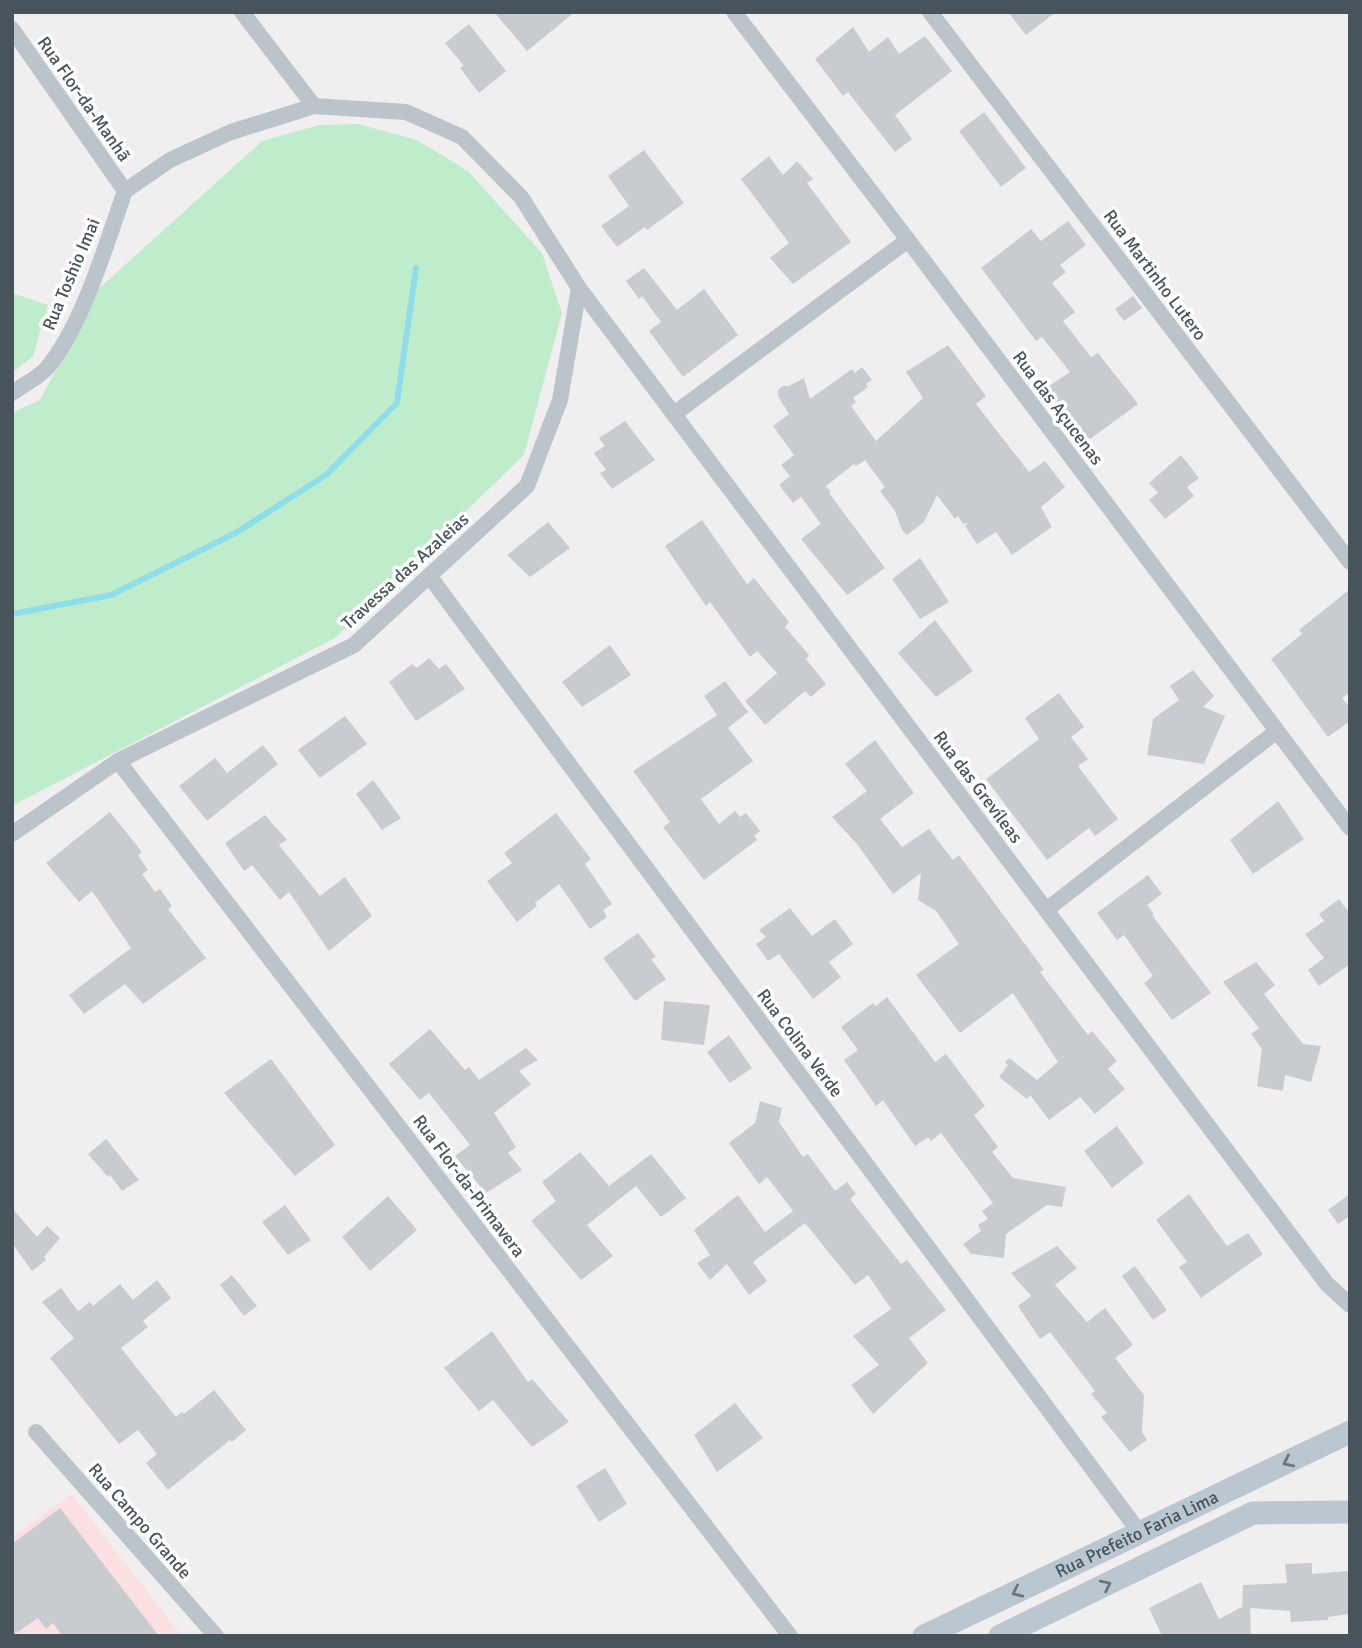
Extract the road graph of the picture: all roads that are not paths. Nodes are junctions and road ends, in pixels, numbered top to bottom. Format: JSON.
{"nodes":[{"id":1,"x":242,"y":12,"type":"edge"},
{"id":2,"x":734,"y":12,"type":"edge"},
{"id":3,"x":930,"y":12,"type":"edge"},
{"id":4,"x":12,"y":29,"type":"edge"},
{"id":5,"x":314,"y":106,"type":"junction"},
{"id":6,"x":125,"y":191,"type":"junction"},
{"id":7,"x":908,"y":240,"type":"junction"},
{"id":8,"x":579,"y":288,"type":"junction"},
{"id":9,"x":12,"y":393,"type":"edge"},
{"id":10,"x":674,"y":414,"type":"junction"},
{"id":11,"x":1350,"y":562,"type":"edge"},
{"id":12,"x":430,"y":577,"type":"junction"},
{"id":13,"x":1277,"y":731,"type":"junction"},
{"id":14,"x":118,"y":761,"type":"junction"},
{"id":15,"x":1350,"y":828,"type":"edge"},
{"id":16,"x":12,"y":834,"type":"edge"},
{"id":17,"x":1046,"y":909,"type":"junction"},
{"id":18,"x":1350,"y":1305,"type":"edge"},
{"id":19,"x":36,"y":1432,"type":"dead end"},
{"id":20,"x":1350,"y":1432,"type":"edge"},
{"id":21,"x":1350,"y":1511,"type":"edge"},
{"id":22,"x":1140,"y":1533,"type":"junction"},
{"id":23,"x":1043,"y":1615,"type":"junction"},
{"id":24,"x":216,"y":1636,"type":"edge"},
{"id":25,"x":790,"y":1636,"type":"edge"},
{"id":26,"x":924,"y":1636,"type":"edge"},
{"id":27,"x":1000,"y":1636,"type":"edge"},
{"id":28,"x":1030,"y":1636,"type":"edge"}],
"edges":[{"from":1,"to":5,"type":"street"},
{"from":2,"to":7,"type":"street","name":"Rua das Açucenas"},
{"from":3,"to":11,"type":"street","name":"Rua Martinho Lutero"},
{"from":4,"to":6,"type":"street","name":"Rua Flor-da-Manhã"},
{"from":5,"to":6,"type":"street"},
{"from":5,"to":8,"type":"street","name":"Rua das Grevíleas"},
{"from":6,"to":9,"type":"street","name":"Rua Toshio Imai"},
{"from":7,"to":10,"type":"street"},
{"from":7,"to":13,"type":"street","name":"Rua das Açucenas"},
{"from":8,"to":10,"type":"street","name":"Rua das Grevíleas"},
{"from":8,"to":12,"type":"street","name":"Travessa das Azaleias"},
{"from":10,"to":17,"type":"street","name":"Rua das Grevíleas"},
{"from":12,"to":14,"type":"street","name":"Travessa das Azaleias"},
{"from":12,"to":22,"type":"street","name":"Rua Colina Verde"},
{"from":13,"to":15,"type":"street","name":"Rua das Açucenas"},
{"from":13,"to":17,"type":"street"},
{"from":14,"to":16,"type":"street","name":"Travessa das Azaleias"},
{"from":14,"to":25,"type":"street","name":"Rua Flor-da-Primavera"},
{"from":17,"to":18,"type":"street","name":"Rua das Grevíleas"},
{"from":19,"to":24,"type":"street","name":"Rua Campo Grande"},
{"from":20,"to":22,"type":"main road","name":"Rua Prefeito Faria Lima","one_way":true},
{"from":23,"to":21,"type":"main road","name":"Rua Prefeito Faria Lima","one_way":true},
{"from":22,"to":26,"type":"main road","name":"Rua Prefeito Faria Lima","one_way":true},
{"from":23,"to":27,"type":"main road","name":"Rua Prefeito Faria Lima"},
{"from":23,"to":28,"type":"street"}]}
